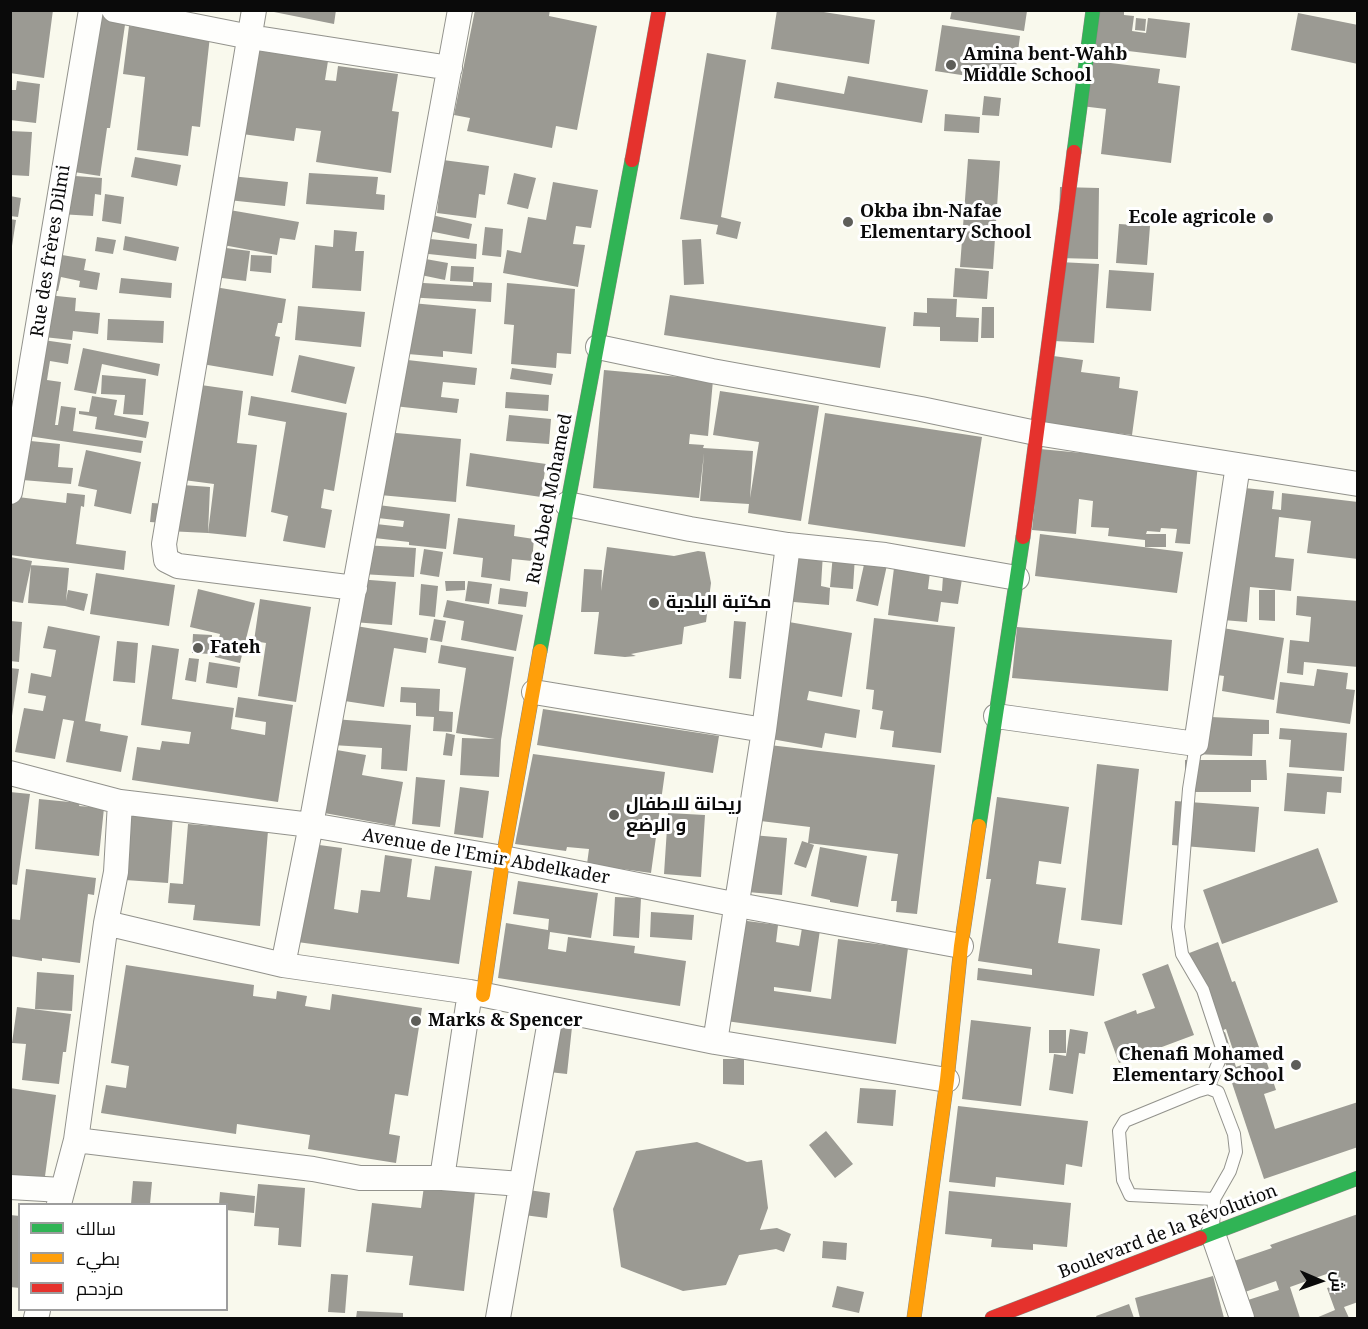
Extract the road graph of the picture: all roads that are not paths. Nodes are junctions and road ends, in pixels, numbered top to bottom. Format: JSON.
{"nodes":[{"id":1,"x":91,"y":10,"type":"edge"},
{"id":2,"x":114,"y":10,"type":"edge"},
{"id":3,"x":254,"y":10,"type":"edge"},
{"id":4,"x":460,"y":10,"type":"edge"},
{"id":5,"x":659,"y":10,"type":"edge"},
{"id":6,"x":1093,"y":10,"type":"edge"},
{"id":7,"x":250,"y":37,"type":"junction"},
{"id":8,"x":450,"y":68,"type":"junction"},
{"id":9,"x":598,"y":347,"type":"junction"},
{"id":10,"x":1036,"y":433,"type":"junction"},
{"id":11,"x":1238,"y":465,"type":"junction"},
{"id":12,"x":1358,"y":484,"type":"edge"},
{"id":13,"x":10,"y":492,"type":"edge"},
{"id":14,"x":567,"y":504,"type":"junction"},
{"id":15,"x":788,"y":545,"type":"junction"},
{"id":16,"x":1017,"y":578,"type":"junction"},
{"id":17,"x":355,"y":588,"type":"junction"},
{"id":18,"x":534,"y":692,"type":"junction"},
{"id":19,"x":996,"y":716,"type":"junction"},
{"id":20,"x":764,"y":730,"type":"junction"},
{"id":21,"x":1196,"y":744,"type":"junction"},
{"id":22,"x":10,"y":773,"type":"edge"},
{"id":23,"x":120,"y":802,"type":"junction"},
{"id":24,"x":311,"y":825,"type":"junction"},
{"id":25,"x":503,"y":858,"type":"junction"},
{"id":26,"x":738,"y":905,"type":"junction"},
{"id":27,"x":106,"y":923,"type":"junction"},
{"id":28,"x":961,"y":946,"type":"junction"},
{"id":29,"x":284,"y":965,"type":"junction"},
{"id":30,"x":476,"y":994,"type":"junction"},
{"id":31,"x":552,"y":1009,"type":"junction"},
{"id":32,"x":715,"y":1042,"type":"junction"},
{"id":33,"x":947,"y":1080,"type":"junction"},
{"id":34,"x":1208,"y":1088,"type":"junction"},
{"id":35,"x":76,"y":1140,"type":"junction"},
{"id":36,"x":442,"y":1178,"type":"junction"},
{"id":37,"x":1358,"y":1178,"type":"edge"},
{"id":38,"x":521,"y":1184,"type":"junction"},
{"id":39,"x":10,"y":1187,"type":"edge"},
{"id":40,"x":61,"y":1197,"type":"edge"},
{"id":41,"x":1214,"y":1199,"type":"junction"},
{"id":42,"x":1213,"y":1234,"type":"junction"},
{"id":43,"x":498,"y":1318,"type":"edge"},
{"id":44,"x":914,"y":1318,"type":"edge"},
{"id":45,"x":992,"y":1318,"type":"edge"},
{"id":46,"x":1242,"y":1318,"type":"edge"}],
"edges":[{"from":1,"to":13,"type":"street","name":"Rue des frères Dilmi"},
{"from":2,"to":7,"type":"street"},
{"from":3,"to":7,"type":"street"},
{"from":4,"to":8,"type":"street"},
{"from":5,"to":9,"type":"street","name":"Rue Abed Mohamed"},
{"from":6,"to":10,"type":"street"},
{"from":7,"to":8,"type":"street"},
{"from":7,"to":17,"type":"street"},
{"from":8,"to":17,"type":"street"},
{"from":9,"to":10,"type":"street"},
{"from":9,"to":14,"type":"street","name":"Rue Abed Mohamed"},
{"from":10,"to":11,"type":"street"},
{"from":10,"to":16,"type":"street"},
{"from":11,"to":12,"type":"street"},
{"from":11,"to":21,"type":"street"},
{"from":14,"to":15,"type":"street"},
{"from":14,"to":18,"type":"street","name":"Rue Abed Mohamed"},
{"from":15,"to":16,"type":"street"},
{"from":15,"to":20,"type":"street"},
{"from":16,"to":19,"type":"street"},
{"from":17,"to":24,"type":"street"},
{"from":18,"to":20,"type":"street"},
{"from":18,"to":25,"type":"street","name":"Rue Abed Mohamed"},
{"from":19,"to":21,"type":"street"},
{"from":19,"to":28,"type":"street"},
{"from":20,"to":26,"type":"street"},
{"from":21,"to":34,"type":"lane"},
{"from":22,"to":23,"type":"street","name":"Avenue de l'Emir Abdelkader"},
{"from":23,"to":24,"type":"street","name":"Avenue de l'Emir Abdelkader"},
{"from":23,"to":27,"type":"street"},
{"from":24,"to":25,"type":"street","name":"Avenue de l'Emir Abdelkader"},
{"from":24,"to":29,"type":"street"},
{"from":25,"to":26,"type":"street","name":"Avenue de l'Emir Abdelkader"},
{"from":25,"to":30,"type":"street","name":"Rue Abed Mohamed"},
{"from":26,"to":28,"type":"street","name":"Avenue de l'Emir Abdelkader"},
{"from":26,"to":32,"type":"street"},
{"from":27,"to":29,"type":"street"},
{"from":27,"to":35,"type":"street"},
{"from":28,"to":33,"type":"street"},
{"from":29,"to":30,"type":"street"},
{"from":30,"to":31,"type":"street"},
{"from":30,"to":36,"type":"street"},
{"from":31,"to":32,"type":"street"},
{"from":31,"to":38,"type":"street"},
{"from":32,"to":33,"type":"street"},
{"from":33,"to":44,"type":"street"},
{"from":34,"to":41,"type":"lane"},
{"from":34,"to":41,"type":"lane"},
{"from":35,"to":36,"type":"street"},
{"from":35,"to":40,"type":"street"},
{"from":36,"to":38,"type":"street"},
{"from":37,"to":42,"type":"street","name":"Boulevard de la Révolution"},
{"from":38,"to":43,"type":"street"},
{"from":39,"to":40,"type":"street"},
{"from":41,"to":42,"type":"lane"},
{"from":42,"to":45,"type":"street","name":"Boulevard de la Révolution"},
{"from":42,"to":46,"type":"street"}]}
